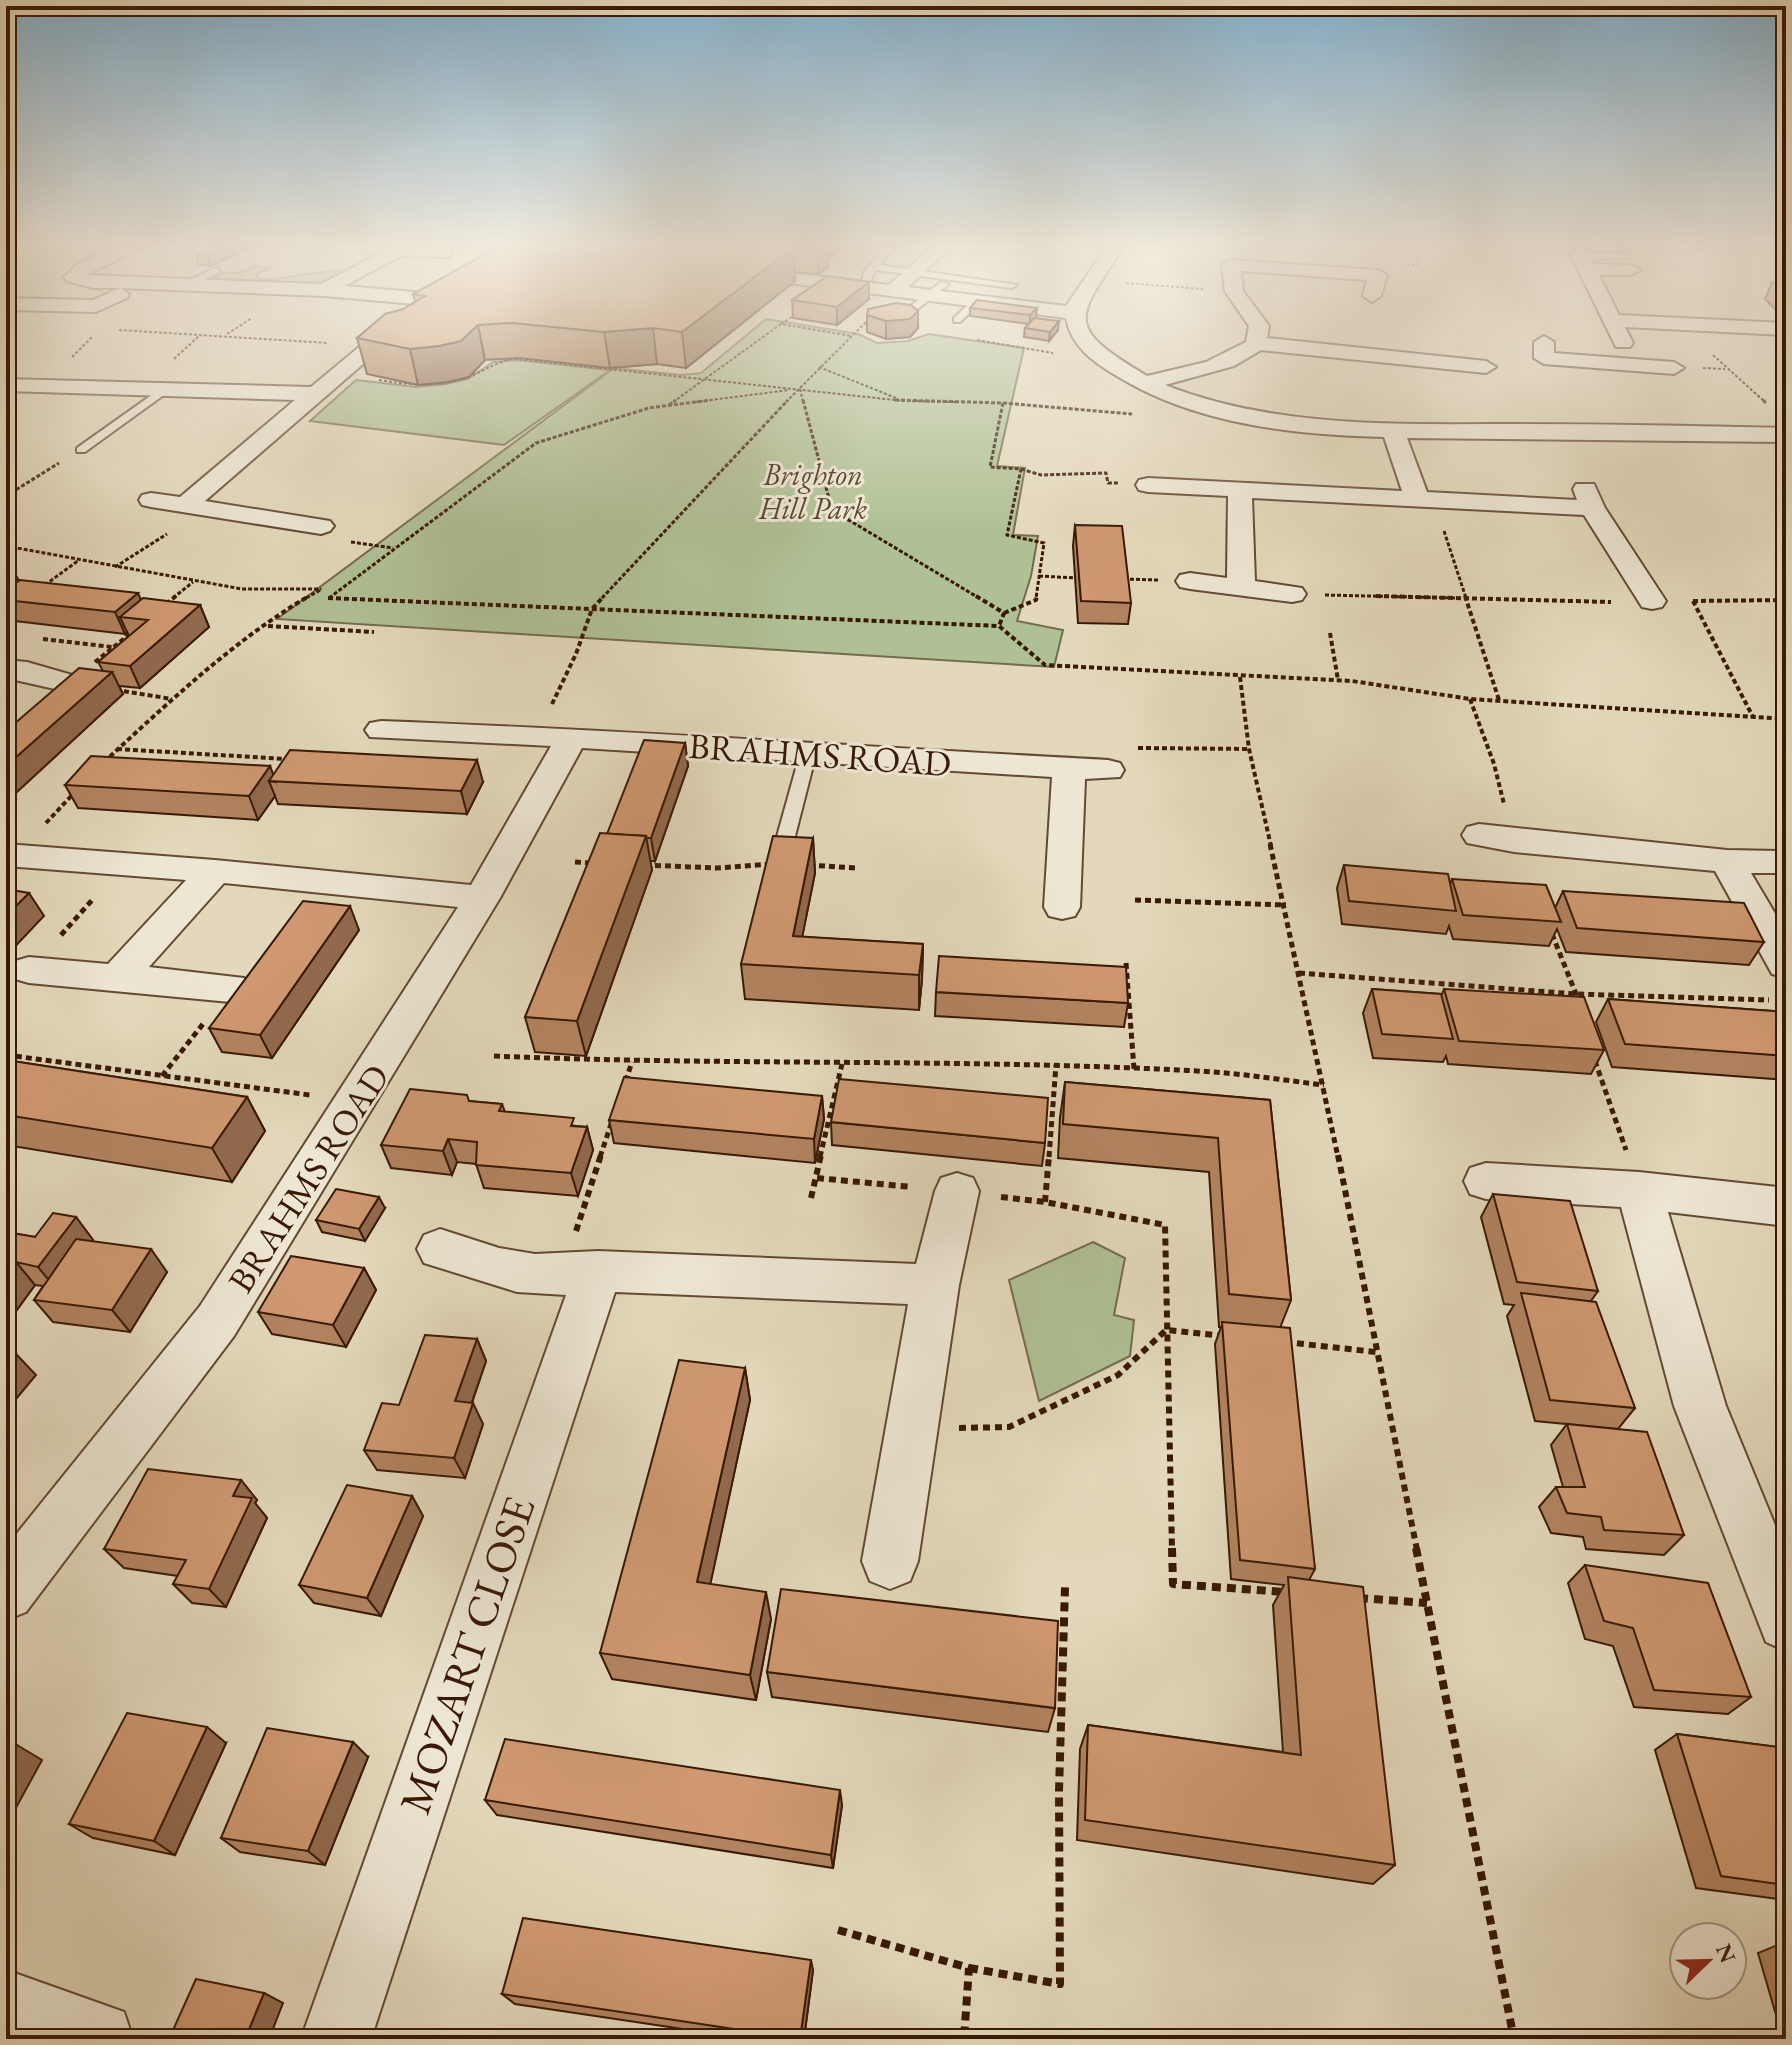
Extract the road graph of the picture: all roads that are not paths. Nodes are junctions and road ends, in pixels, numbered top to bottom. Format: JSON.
{"nodes":[{"id":1,"x":382,"y":340,"type":"edge"},
{"id":2,"x":1085,"y":340,"type":"edge"},
{"id":3,"x":1622,"y":340,"type":"edge"},
{"id":4,"x":1544,"y":342,"type":"dead end"},
{"id":5,"x":1256,"y":343,"type":"joint"},
{"id":6,"x":1633,"y":363,"type":"junction"},
{"id":7,"x":1485,"y":367,"type":"dead end"},
{"id":8,"x":1674,"y":368,"type":"dead end"},
{"id":9,"x":1146,"y":383,"type":"junction"},
{"id":10,"x":6,"y":385,"type":"edge"},
{"id":11,"x":167,"y":389,"type":"junction"},
{"id":12,"x":318,"y":394,"type":"junction"},
{"id":13,"x":1394,"y":433,"type":"junction"},
{"id":14,"x":1786,"y":435,"type":"edge"},
{"id":15,"x":81,"y":450,"type":"road end"},
{"id":16,"x":1148,"y":485,"type":"road end"},
{"id":17,"x":1240,"y":489,"type":"junction"},
{"id":18,"x":1426,"y":499,"type":"junction"},
{"id":19,"x":151,"y":500,"type":"dead end"},
{"id":20,"x":185,"y":505,"type":"junction"},
{"id":21,"x":321,"y":526,"type":"dead end"},
{"id":22,"x":1190,"y":581,"type":"dead end"},
{"id":23,"x":1241,"y":587,"type":"junction"},
{"id":24,"x":1292,"y":594,"type":"road end"},
{"id":25,"x":1619,"y":602,"type":"road end"},
{"id":26,"x":13,"y":676,"type":"edge"},
{"id":27,"x":68,"y":683,"type":"edge"},
{"id":28,"x":398,"y":702,"type":"dead end"},
{"id":29,"x":571,"y":739,"type":"junction"},
{"id":30,"x":808,"y":754,"type":"junction"},
{"id":31,"x":1117,"y":759,"type":"road end"},
{"id":32,"x":1069,"y":769,"type":"junction"},
{"id":33,"x":1479,"y":835,"type":"dead end"},
{"id":34,"x":785,"y":840,"type":"edge"},
{"id":35,"x":6,"y":855,"type":"edge"},
{"id":36,"x":1727,"y":861,"type":"junction"},
{"id":37,"x":1786,"y":862,"type":"edge"},
{"id":38,"x":215,"y":871,"type":"junction"},
{"id":39,"x":482,"y":898,"type":"junction"},
{"id":40,"x":1062,"y":907,"type":"dead end"},
{"id":41,"x":1786,"y":965,"type":"edge"},
{"id":42,"x":29,"y":970,"type":"road end"},
{"id":43,"x":116,"y":979,"type":"junction"},
{"id":44,"x":230,"y":988,"type":"road end"},
{"id":45,"x":1486,"y":1181,"type":"dead end"},
{"id":46,"x":1639,"y":1190,"type":"junction"},
{"id":47,"x":957,"y":1191,"type":"road end"},
{"id":48,"x":1786,"y":1207,"type":"edge"},
{"id":49,"x":440,"y":1249,"type":"dead end"},
{"id":50,"x":580,"y":1274,"type":"junction"},
{"id":51,"x":935,"y":1285,"type":"junction"},
{"id":52,"x":890,"y":1561,"type":"dead end"},
{"id":53,"x":6,"y":1592,"type":"edge"},
{"id":54,"x":1786,"y":1622,"type":"edge"},
{"id":55,"x":6,"y":2004,"type":"edge"},
{"id":56,"x":99,"y":2037,"type":"dead end"},
{"id":57,"x":336,"y":2039,"type":"edge"}],
"edges":[{"from":1,"to":12,"type":"street"},
{"from":2,"to":9,"type":"street"},
{"from":3,"to":6,"type":"street"},
{"from":4,"to":6,"type":"street"},
{"from":5,"to":7,"type":"street"},
{"from":5,"to":9,"type":"street"},
{"from":6,"to":8,"type":"street"},
{"from":9,"to":13,"type":"street"},
{"from":10,"to":11,"type":"street"},
{"from":11,"to":12,"type":"street"},
{"from":11,"to":15,"type":"lane"},
{"from":12,"to":20,"type":"street"},
{"from":13,"to":14,"type":"street"},
{"from":13,"to":18,"type":"street"},
{"from":16,"to":17,"type":"street"},
{"from":17,"to":18,"type":"street"},
{"from":17,"to":23,"type":"street"},
{"from":18,"to":25,"type":"street"},
{"from":19,"to":20,"type":"street"},
{"from":20,"to":21,"type":"street"},
{"from":22,"to":23,"type":"street"},
{"from":23,"to":24,"type":"street"},
{"from":26,"to":27,"type":"street"},
{"from":28,"to":29,"type":"street","name":"BRAHMS ROAD"},
{"from":29,"to":30,"type":"street","name":"BRAHMS ROAD"},
{"from":29,"to":39,"type":"street","name":"BRAHMS ROAD"},
{"from":30,"to":32,"type":"street","name":"BRAHMS ROAD"},
{"from":30,"to":34,"type":"lane"},
{"from":31,"to":32,"type":"street","name":"BRAHMS ROAD"},
{"from":32,"to":40,"type":"street"},
{"from":33,"to":36,"type":"street"},
{"from":35,"to":38,"type":"street"},
{"from":36,"to":37,"type":"street"},
{"from":36,"to":41,"type":"street"},
{"from":38,"to":39,"type":"street"},
{"from":38,"to":43,"type":"street"},
{"from":39,"to":53,"type":"street","name":"BRAHMS ROAD"},
{"from":42,"to":43,"type":"street"},
{"from":43,"to":44,"type":"street"},
{"from":45,"to":46,"type":"street"},
{"from":46,"to":48,"type":"street"},
{"from":46,"to":54,"type":"street"},
{"from":47,"to":51,"type":"street"},
{"from":49,"to":50,"type":"street"},
{"from":50,"to":51,"type":"street"},
{"from":50,"to":57,"type":"street","name":"MOZART CLOSE"},
{"from":51,"to":52,"type":"street"},
{"from":55,"to":56,"type":"street"}]}
